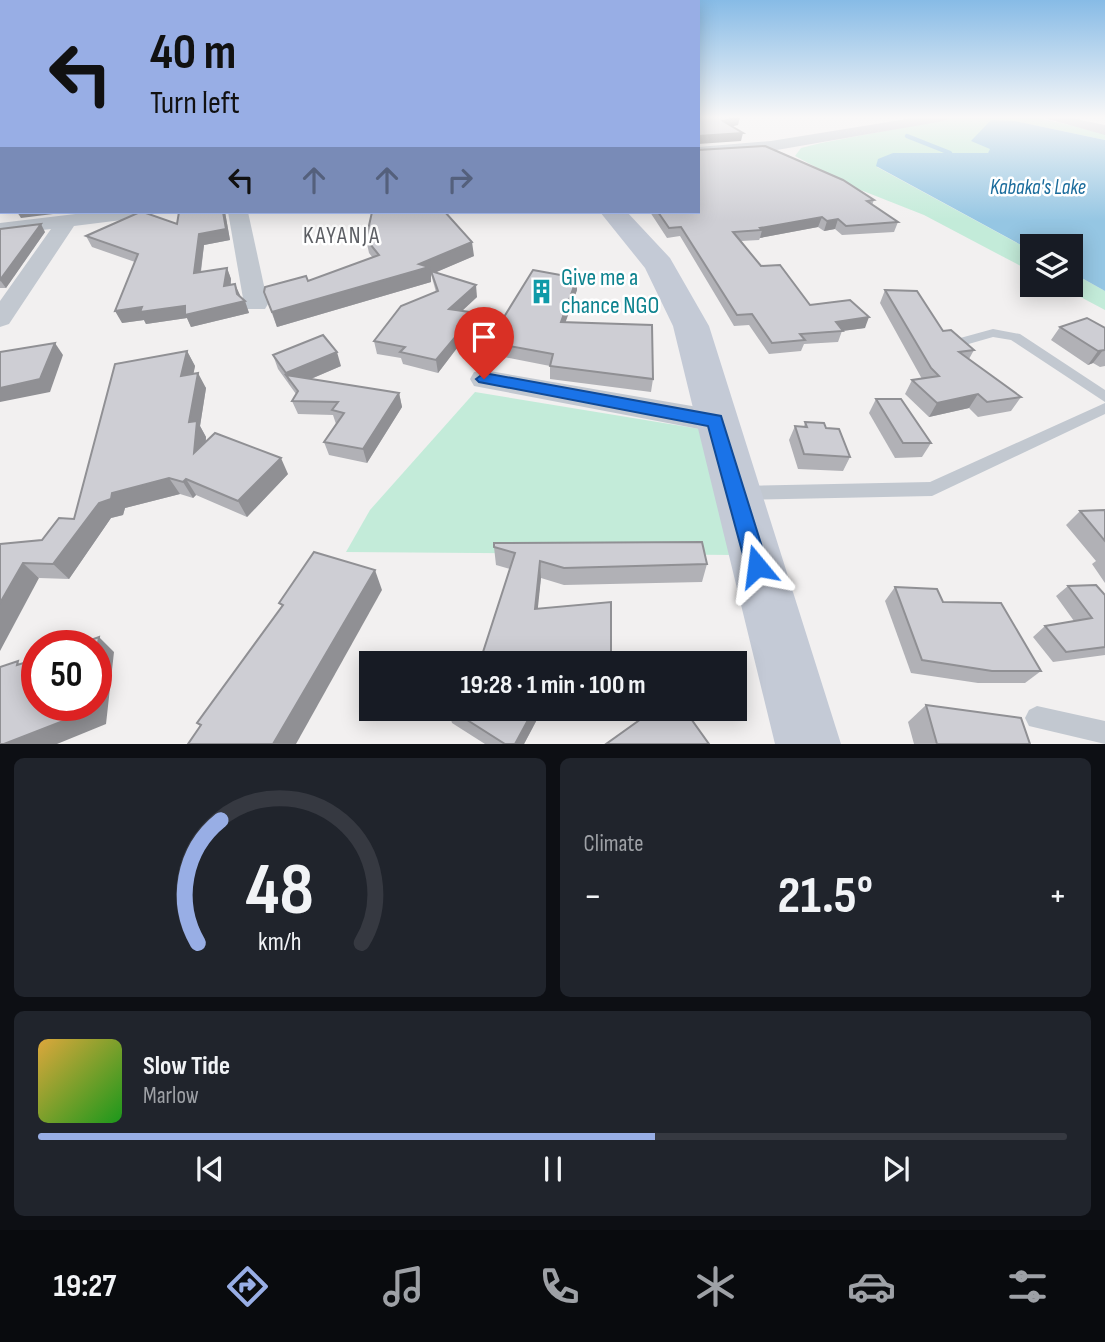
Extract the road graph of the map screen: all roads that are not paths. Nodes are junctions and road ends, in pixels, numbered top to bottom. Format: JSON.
{"nodes":[{"id":1,"x":122,"y":214,"type":"edge"},
{"id":2,"x":238,"y":214,"type":"edge"},
{"id":3,"x":615,"y":214,"type":"edge"},
{"id":4,"x":66,"y":221,"type":"junction"},
{"id":5,"x":0,"y":229,"type":"edge"},
{"id":6,"x":256,"y":304,"type":"dead end"},
{"id":7,"x":0,"y":319,"type":"edge"},
{"id":8,"x":957,"y":343,"type":"edge"},
{"id":9,"x":484,"y":379,"type":"dead end"},
{"id":10,"x":1105,"y":397,"type":"edge"},
{"id":11,"x":1105,"y":408,"type":"edge"},
{"id":12,"x":715,"y":421,"type":"junction"},
{"id":13,"x":736,"y":493,"type":"junction"},
{"id":14,"x":1037,"y":719,"type":"dead end"},
{"id":15,"x":1105,"y":733,"type":"edge"},
{"id":16,"x":808,"y":744,"type":"edge"}],
"edges":[{"from":1,"to":4,"type":"street"},
{"from":2,"to":6,"type":"street"},
{"from":3,"to":12,"type":"main road"},
{"from":4,"to":5,"type":"street"},
{"from":4,"to":7,"type":"street"},
{"from":8,"to":10,"type":"lane"},
{"from":9,"to":12,"type":"street"},
{"from":11,"to":13,"type":"lane"},
{"from":12,"to":13,"type":"main road"},
{"from":13,"to":16,"type":"main road"},
{"from":14,"to":15,"type":"lane"}]}
